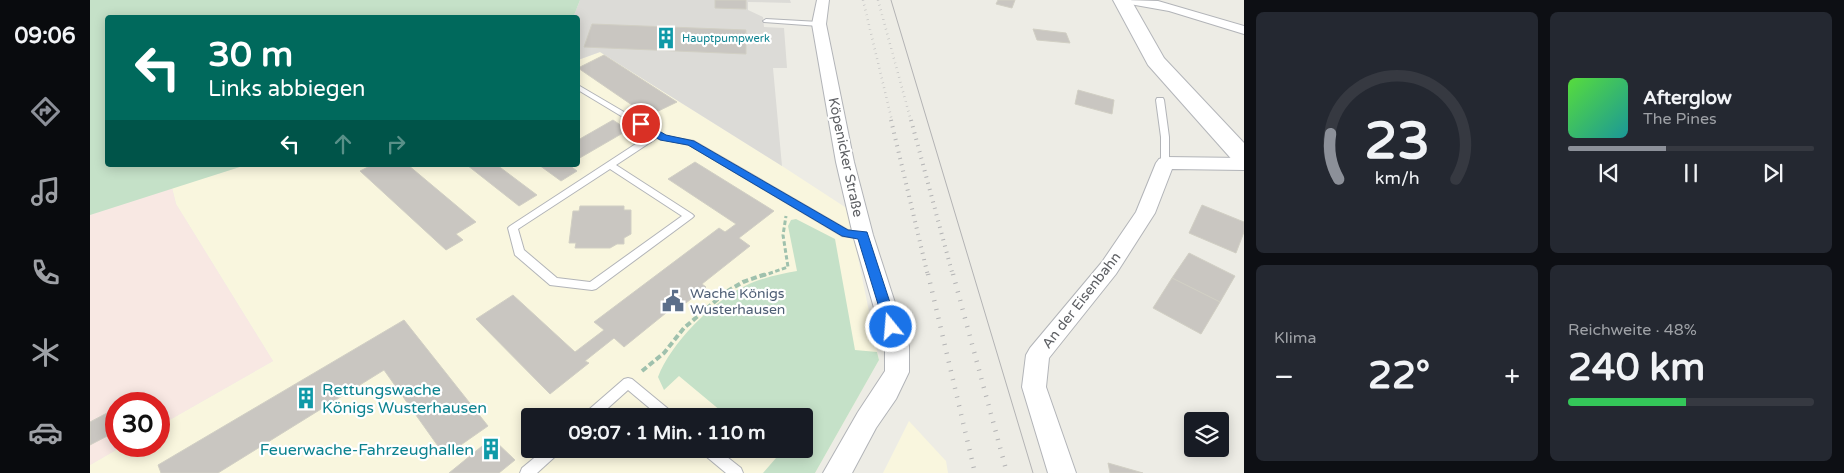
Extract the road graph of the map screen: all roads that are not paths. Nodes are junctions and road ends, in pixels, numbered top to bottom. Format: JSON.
{"nodes":[{"id":1,"x":823,"y":0,"type":"edge"},
{"id":2,"x":1122,"y":0,"type":"edge"},
{"id":3,"x":1129,"y":0,"type":"edge"},
{"id":4,"x":766,"y":21,"type":"dead end"},
{"id":5,"x":819,"y":24,"type":"junction"},
{"id":6,"x":1244,"y":30,"type":"edge"},
{"id":7,"x":580,"y":88,"type":"edge"},
{"id":8,"x":1160,"y":100,"type":"dead end"},
{"id":9,"x":657,"y":134,"type":"junction"},
{"id":10,"x":1244,"y":158,"type":"edge"},
{"id":11,"x":1165,"y":163,"type":"junction"},
{"id":12,"x":610,"y":164,"type":"junction"},
{"id":13,"x":1244,"y":164,"type":"edge"},
{"id":14,"x":863,"y":235,"type":"junction"},
{"id":15,"x":599,"y":408,"type":"edge"},
{"id":16,"x":659,"y":408,"type":"edge"},
{"id":17,"x":544,"y":458,"type":"edge"},
{"id":18,"x":718,"y":458,"type":"edge"},
{"id":19,"x":527,"y":473,"type":"edge"},
{"id":20,"x":736,"y":473,"type":"edge"},
{"id":21,"x":837,"y":473,"type":"edge"},
{"id":22,"x":1062,"y":473,"type":"edge"}],
"edges":[{"from":1,"to":5,"type":"street","name":"Köpenicker Straße"},
{"from":2,"to":10,"type":"main road"},
{"from":3,"to":6,"type":"street"},
{"from":4,"to":5,"type":"lane"},
{"from":5,"to":14,"type":"street","name":"Köpenicker Straße"},
{"from":7,"to":9,"type":"lane"},
{"from":8,"to":11,"type":"lane","name":"An der Eisenbahn"},
{"from":9,"to":12,"type":"lane"},
{"from":9,"to":14,"type":"lane"},
{"from":11,"to":13,"type":"street"},
{"from":11,"to":22,"type":"street","name":"An der Eisenbahn"},
{"from":12,"to":12,"type":"lane"},
{"from":14,"to":21,"type":"street","name":"Köpenicker Straße"},
{"from":15,"to":16,"type":"lane"},
{"from":17,"to":19,"type":"lane"},
{"from":18,"to":20,"type":"lane"}]}
